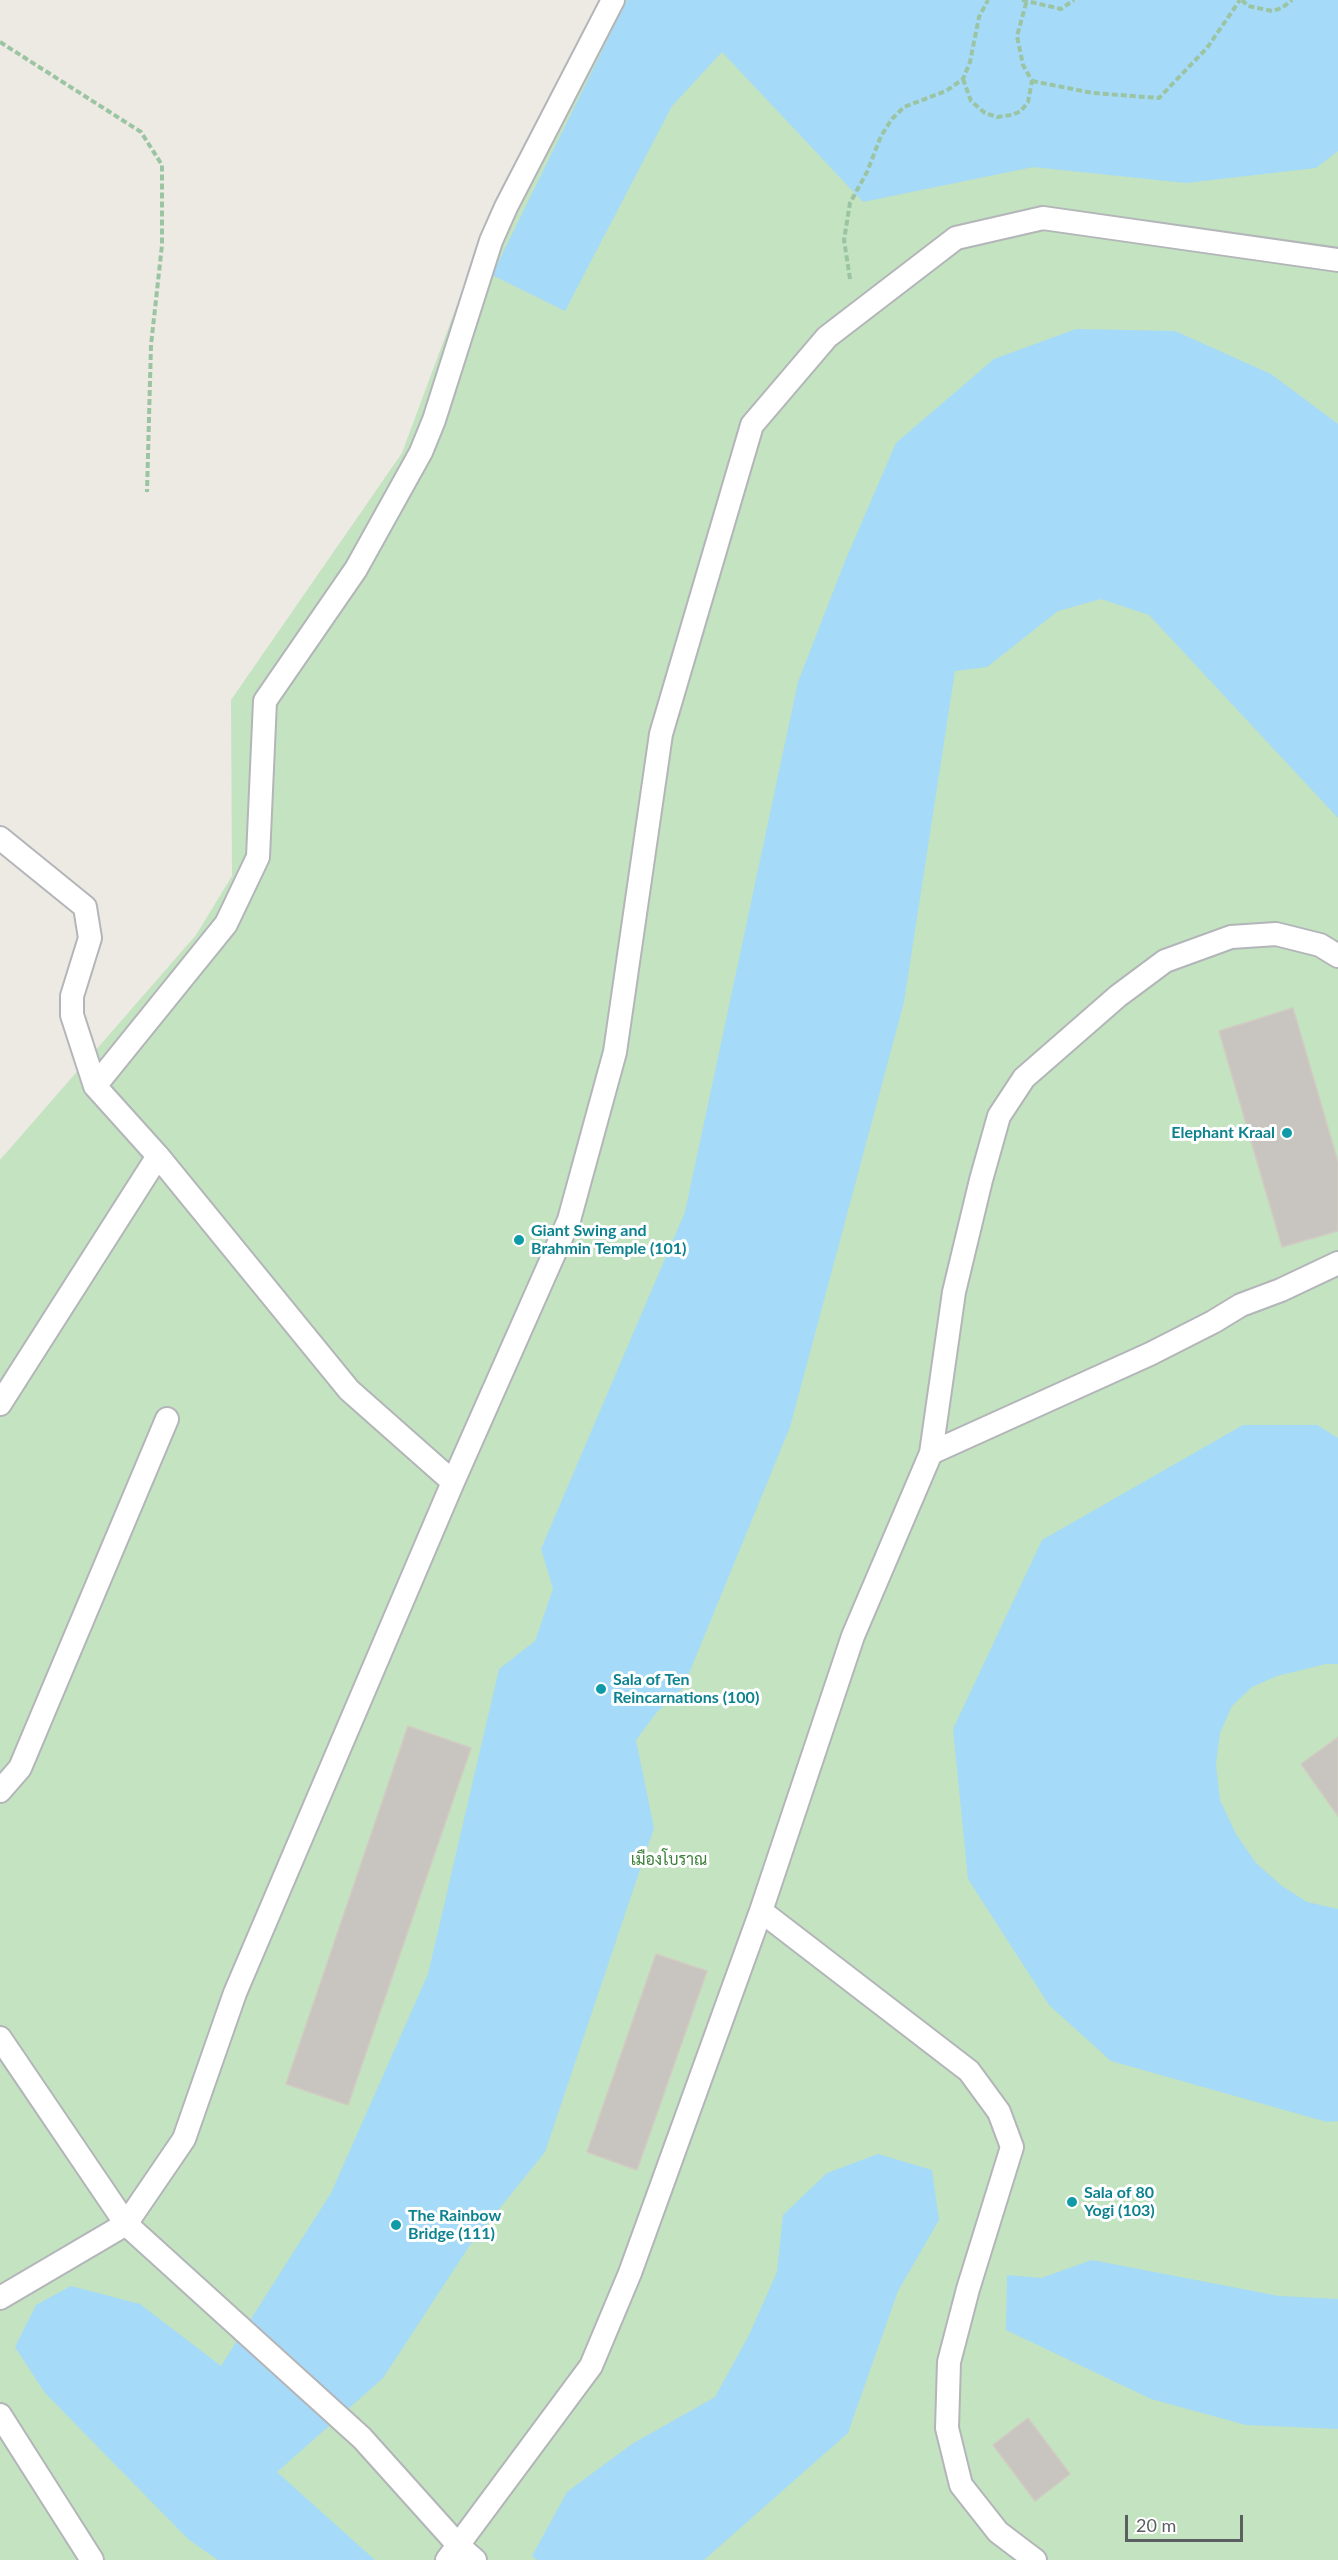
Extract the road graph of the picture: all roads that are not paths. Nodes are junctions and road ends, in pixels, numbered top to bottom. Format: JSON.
{"nodes":[{"id":1,"x":614,"y":0,"type":"edge"},
{"id":2,"x":1338,"y":260,"type":"edge"},
{"id":3,"x":0,"y":838,"type":"edge"},
{"id":4,"x":1338,"y":956,"type":"edge"},
{"id":5,"x":95,"y":1086,"type":"junction"},
{"id":6,"x":158,"y":1156,"type":"junction"},
{"id":7,"x":1338,"y":1263,"type":"edge"},
{"id":8,"x":0,"y":1404,"type":"edge"},
{"id":9,"x":167,"y":1419,"type":"dead end"},
{"id":10,"x":931,"y":1453,"type":"junction"},
{"id":11,"x":453,"y":1482,"type":"junction"},
{"id":12,"x":0,"y":1791,"type":"edge"},
{"id":13,"x":761,"y":1911,"type":"junction"},
{"id":14,"x":0,"y":2038,"type":"edge"},
{"id":15,"x":126,"y":2224,"type":"junction"},
{"id":16,"x":0,"y":2298,"type":"edge"},
{"id":17,"x":0,"y":2415,"type":"edge"},
{"id":18,"x":460,"y":2555,"type":"edge"},
{"id":19,"x":92,"y":2560,"type":"edge"},
{"id":20,"x":1035,"y":2560,"type":"edge"}],
"edges":[{"from":1,"to":5,"type":"lane"},
{"from":2,"to":11,"type":"lane"},
{"from":3,"to":5,"type":"lane"},
{"from":4,"to":10,"type":"lane"},
{"from":5,"to":6,"type":"lane"},
{"from":6,"to":8,"type":"lane"},
{"from":6,"to":11,"type":"lane"},
{"from":7,"to":10,"type":"lane"},
{"from":9,"to":12,"type":"lane"},
{"from":10,"to":13,"type":"lane"},
{"from":11,"to":15,"type":"lane"},
{"from":13,"to":18,"type":"lane"},
{"from":13,"to":20,"type":"lane"},
{"from":14,"to":15,"type":"lane"},
{"from":15,"to":16,"type":"lane"},
{"from":15,"to":18,"type":"lane"},
{"from":17,"to":19,"type":"lane"}]}
